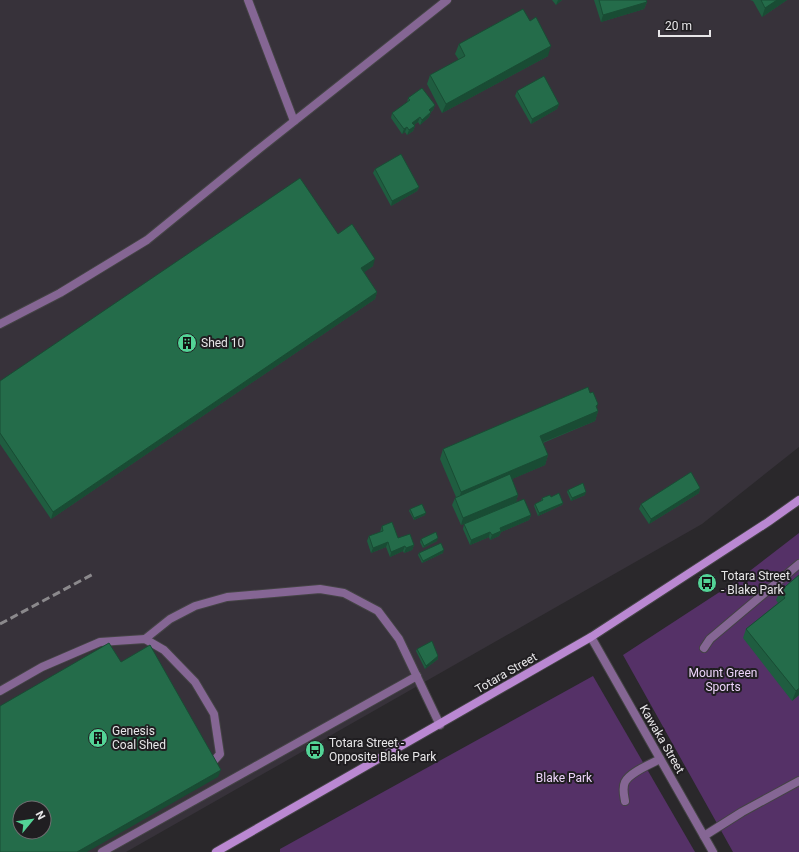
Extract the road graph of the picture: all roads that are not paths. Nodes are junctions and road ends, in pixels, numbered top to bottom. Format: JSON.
{"nodes":[{"id":1,"x":248,"y":0,"type":"edge"},
{"id":2,"x":447,"y":0,"type":"edge"},
{"id":3,"x":294,"y":121,"type":"junction"},
{"id":4,"x":0,"y":324,"type":"edge"},
{"id":5,"x":799,"y":500,"type":"edge"},
{"id":6,"x":799,"y":564,"type":"edge"},
{"id":7,"x":590,"y":637,"type":"junction"},
{"id":8,"x":145,"y":639,"type":"junction"},
{"id":9,"x":704,"y":648,"type":"dead end"},
{"id":10,"x":416,"y":676,"type":"junction"},
{"id":11,"x":0,"y":691,"type":"edge"},
{"id":12,"x":440,"y":725,"type":"junction"},
{"id":13,"x":660,"y":759,"type":"junction"},
{"id":14,"x":211,"y":764,"type":"edge"},
{"id":15,"x":799,"y":781,"type":"edge"},
{"id":16,"x":625,"y":801,"type":"dead end"},
{"id":17,"x":704,"y":836,"type":"junction"},
{"id":18,"x":102,"y":852,"type":"edge"},
{"id":19,"x":216,"y":852,"type":"edge"},
{"id":20,"x":713,"y":852,"type":"edge"}],
"edges":[{"from":1,"to":3,"type":"street"},
{"from":2,"to":3,"type":"street"},
{"from":3,"to":4,"type":"street"},
{"from":5,"to":7,"type":"main road","name":"Totara Street"},
{"from":6,"to":9,"type":"street"},
{"from":7,"to":12,"type":"main road","name":"Totara Street"},
{"from":7,"to":13,"type":"street","name":"Kawaka Street"},
{"from":8,"to":10,"type":"street"},
{"from":8,"to":11,"type":"street"},
{"from":8,"to":14,"type":"street"},
{"from":10,"to":12,"type":"street"},
{"from":10,"to":18,"type":"street"},
{"from":12,"to":19,"type":"main road","name":"Totara Street"},
{"from":13,"to":16,"type":"street"},
{"from":13,"to":17,"type":"street","name":"Kawaka Street"},
{"from":15,"to":17,"type":"street"},
{"from":17,"to":20,"type":"street","name":"Kawaka Street"}]}
